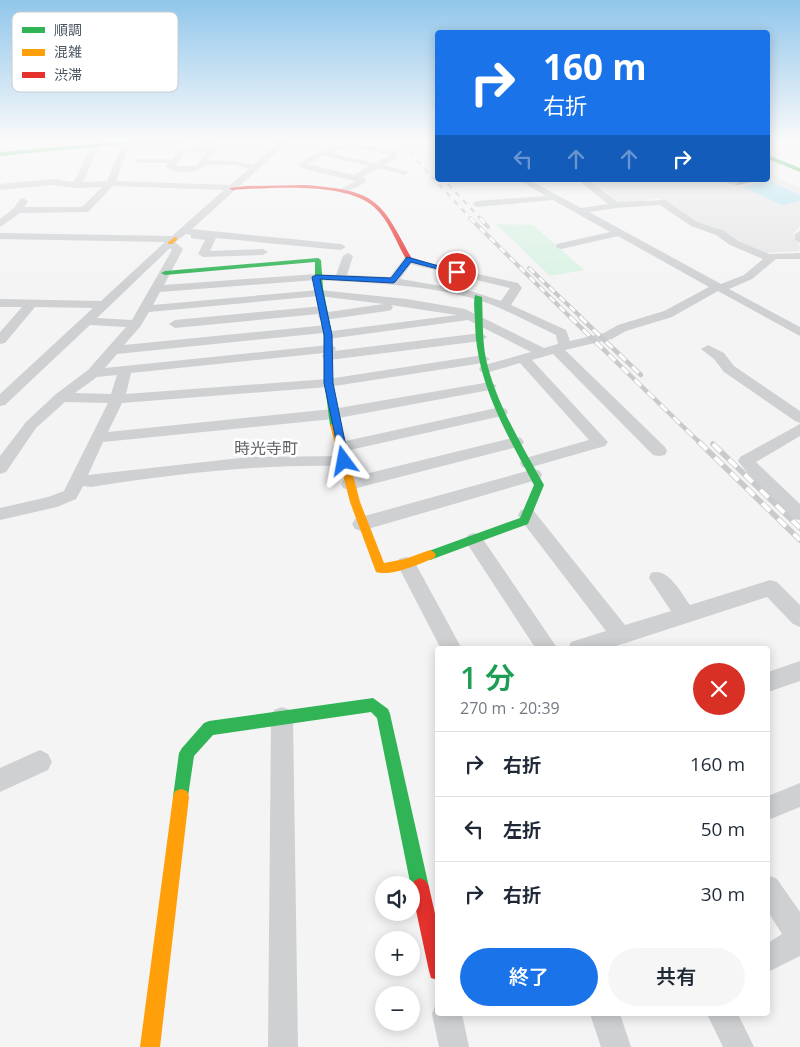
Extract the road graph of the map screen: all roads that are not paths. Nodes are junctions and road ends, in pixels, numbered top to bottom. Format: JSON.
{"nodes":[{"id":1,"x":30,"y":189,"type":"edge"},
{"id":2,"x":105,"y":189,"type":"edge"},
{"id":3,"x":231,"y":189,"type":"edge"},
{"id":4,"x":264,"y":189,"type":"edge"},
{"id":5,"x":348,"y":189,"type":"edge"},
{"id":6,"x":539,"y":189,"type":"edge"},
{"id":7,"x":594,"y":189,"type":"edge"},
{"id":8,"x":344,"y":191,"type":"junction"},
{"id":9,"x":555,"y":198,"type":"junction"},
{"id":10,"x":477,"y":204,"type":"dead end"},
{"id":11,"x":616,"y":205,"type":"junction"},
{"id":12,"x":18,"y":210,"type":"junction"},
{"id":13,"x":581,"y":212,"type":"junction"},
{"id":14,"x":0,"y":224,"type":"edge"},
{"id":15,"x":620,"y":233,"type":"junction"},
{"id":16,"x":800,"y":234,"type":"edge"},
{"id":17,"x":0,"y":236,"type":"edge"},
{"id":18,"x":177,"y":237,"type":"junction"},
{"id":19,"x":800,"y":240,"type":"edge"},
{"id":20,"x":561,"y":246,"type":"dead end"},
{"id":21,"x":263,"y":252,"type":"dead end"},
{"id":22,"x":800,"y":256,"type":"edge"},
{"id":23,"x":770,"y":258,"type":"junction"},
{"id":24,"x":409,"y":259,"type":"junction"},
{"id":25,"x":165,"y":273,"type":"junction"},
{"id":26,"x":316,"y":277,"type":"junction"},
{"id":27,"x":341,"y":277,"type":"junction"},
{"id":28,"x":393,"y":281,"type":"junction"},
{"id":29,"x":719,"y":287,"type":"junction"},
{"id":30,"x":157,"y":289,"type":"junction"},
{"id":31,"x":319,"y":293,"type":"junction"},
{"id":32,"x":478,"y":296,"type":"junction"},
{"id":33,"x":0,"y":303,"type":"edge"},
{"id":34,"x":407,"y":303,"type":"junction"},
{"id":35,"x":31,"y":304,"type":"junction"},
{"id":36,"x":105,"y":305,"type":"junction"},
{"id":37,"x":176,"y":306,"type":"junction"},
{"id":38,"x":504,"y":306,"type":"junction"},
{"id":39,"x":145,"y":309,"type":"junction"},
{"id":40,"x":324,"y":313,"type":"junction"},
{"id":41,"x":475,"y":319,"type":"junction"},
{"id":42,"x":88,"y":321,"type":"junction"},
{"id":43,"x":136,"y":324,"type":"junction"},
{"id":44,"x":175,"y":324,"type":"junction"},
{"id":45,"x":12,"y":326,"type":"junction"},
{"id":46,"x":28,"y":326,"type":"dead end"},
{"id":47,"x":328,"y":332,"type":"junction"},
{"id":48,"x":800,"y":332,"type":"edge"},
{"id":49,"x":481,"y":337,"type":"junction"},
{"id":50,"x":0,"y":340,"type":"edge"},
{"id":51,"x":170,"y":344,"type":"junction"},
{"id":52,"x":554,"y":349,"type":"junction"},
{"id":53,"x":708,"y":349,"type":"dead end"},
{"id":54,"x":115,"y":350,"type":"junction"},
{"id":55,"x":329,"y":352,"type":"junction"},
{"id":56,"x":524,"y":359,"type":"junction"},
{"id":57,"x":484,"y":364,"type":"junction"},
{"id":58,"x":125,"y":371,"type":"junction"},
{"id":59,"x":93,"y":373,"type":"junction"},
{"id":60,"x":328,"y":383,"type":"junction"},
{"id":61,"x":490,"y":386,"type":"junction"},
{"id":62,"x":62,"y":397,"type":"junction"},
{"id":63,"x":117,"y":399,"type":"junction"},
{"id":64,"x":0,"y":402,"type":"edge"},
{"id":65,"x":502,"y":412,"type":"junction"},
{"id":66,"x":333,"y":414,"type":"junction"},
{"id":67,"x":800,"y":418,"type":"edge"},
{"id":68,"x":800,"y":428,"type":"edge"},
{"id":69,"x":98,"y":438,"type":"junction"},
{"id":70,"x":516,"y":442,"type":"junction"},
{"id":71,"x":659,"y":451,"type":"dead end"},
{"id":72,"x":343,"y":454,"type":"junction"},
{"id":73,"x":0,"y":468,"type":"edge"},
{"id":74,"x":531,"y":469,"type":"junction"},
{"id":75,"x":78,"y":480,"type":"junction"},
{"id":76,"x":349,"y":484,"type":"junction"},
{"id":77,"x":0,"y":514,"type":"edge"},
{"id":78,"x":800,"y":514,"type":"edge"},
{"id":79,"x":527,"y":515,"type":"junction"},
{"id":80,"x":361,"y":524,"type":"junction"},
{"id":81,"x":474,"y":540,"type":"junction"},
{"id":82,"x":406,"y":564,"type":"junction"},
{"id":83,"x":658,"y":578,"type":"dead end"},
{"id":84,"x":686,"y":615,"type":"junction"},
{"id":85,"x":800,"y":618,"type":"edge"},
{"id":86,"x":621,"y":635,"type":"junction"},
{"id":87,"x":450,"y":646,"type":"edge"},
{"id":88,"x":546,"y":646,"type":"edge"},
{"id":89,"x":587,"y":646,"type":"edge"},
{"id":90,"x":800,"y":671,"type":"edge"},
{"id":91,"x":770,"y":681,"type":"edge"},
{"id":92,"x":282,"y":718,"type":"junction"},
{"id":93,"x":40,"y":762,"type":"dead end"},
{"id":94,"x":0,"y":780,"type":"edge"},
{"id":95,"x":800,"y":795,"type":"edge"},
{"id":96,"x":770,"y":807,"type":"edge"},
{"id":97,"x":770,"y":891,"type":"edge"},
{"id":98,"x":800,"y":938,"type":"edge"},
{"id":99,"x":435,"y":957,"type":"edge"},
{"id":100,"x":770,"y":957,"type":"edge"},
{"id":101,"x":447,"y":1016,"type":"edge"},
{"id":102,"x":606,"y":1016,"type":"edge"},
{"id":103,"x":723,"y":1016,"type":"edge"},
{"id":104,"x":150,"y":1047,"type":"edge"},
{"id":105,"x":283,"y":1047,"type":"edge"},
{"id":106,"x":454,"y":1047,"type":"edge"},
{"id":107,"x":616,"y":1047,"type":"edge"},
{"id":108,"x":739,"y":1047,"type":"edge"}],
"edges":[{"from":1,"to":12,"type":"street"},
{"from":2,"to":12,"type":"street"},
{"from":3,"to":18,"type":"street"},
{"from":4,"to":8,"type":"main road"},
{"from":5,"to":8,"type":"street"},
{"from":6,"to":9,"type":"street"},
{"from":7,"to":11,"type":"street"},
{"from":8,"to":24,"type":"main road"},
{"from":9,"to":10,"type":"street"},
{"from":9,"to":13,"type":"street"},
{"from":11,"to":13,"type":"street"},
{"from":11,"to":23,"type":"street"},
{"from":12,"to":14,"type":"street"},
{"from":13,"to":15,"type":"street"},
{"from":15,"to":20,"type":"street"},
{"from":15,"to":29,"type":"street"},
{"from":16,"to":19,"type":"street"},
{"from":17,"to":18,"type":"street"},
{"from":18,"to":21,"type":"street"},
{"from":18,"to":25,"type":"street"},
{"from":18,"to":27,"type":"street"},
{"from":18,"to":36,"type":"street"},
{"from":22,"to":23,"type":"street"},
{"from":23,"to":29,"type":"street"},
{"from":24,"to":28,"type":"street"},
{"from":24,"to":38,"type":"street"},
{"from":25,"to":26,"type":"main road"},
{"from":25,"to":30,"type":"street"},
{"from":26,"to":27,"type":"street"},
{"from":26,"to":30,"type":"street"},
{"from":26,"to":31,"type":"main road"},
{"from":27,"to":28,"type":"street"},
{"from":28,"to":32,"type":"street"},
{"from":29,"to":48,"type":"street"},
{"from":29,"to":52,"type":"street"},
{"from":30,"to":39,"type":"street"},
{"from":31,"to":34,"type":"street"},
{"from":31,"to":37,"type":"street"},
{"from":31,"to":40,"type":"main road"},
{"from":32,"to":38,"type":"street"},
{"from":32,"to":41,"type":"main road"},
{"from":33,"to":35,"type":"street"},
{"from":34,"to":40,"type":"street"},
{"from":34,"to":41,"type":"street"},
{"from":35,"to":36,"type":"street"},
{"from":35,"to":45,"type":"street"},
{"from":36,"to":42,"type":"street"},
{"from":37,"to":39,"type":"street"},
{"from":37,"to":44,"type":"street"},
{"from":38,"to":52,"type":"street"},
{"from":39,"to":43,"type":"street"},
{"from":40,"to":44,"type":"street"},
{"from":40,"to":47,"type":"main road"},
{"from":41,"to":47,"type":"street"},
{"from":41,"to":49,"type":"main road"},
{"from":41,"to":52,"type":"street"},
{"from":42,"to":43,"type":"street"},
{"from":42,"to":64,"type":"street"},
{"from":43,"to":54,"type":"street"},
{"from":44,"to":51,"type":"street"},
{"from":45,"to":46,"type":"street"},
{"from":45,"to":50,"type":"street"},
{"from":47,"to":51,"type":"street"},
{"from":47,"to":55,"type":"main road"},
{"from":49,"to":55,"type":"street"},
{"from":49,"to":57,"type":"main road"},
{"from":51,"to":54,"type":"street"},
{"from":52,"to":56,"type":"street"},
{"from":52,"to":71,"type":"street"},
{"from":53,"to":67,"type":"street"},
{"from":54,"to":59,"type":"street"},
{"from":55,"to":58,"type":"street"},
{"from":55,"to":60,"type":"main road"},
{"from":56,"to":57,"type":"street"},
{"from":56,"to":74,"type":"street"},
{"from":57,"to":60,"type":"street"},
{"from":57,"to":61,"type":"main road"},
{"from":58,"to":59,"type":"street"},
{"from":58,"to":63,"type":"street"},
{"from":59,"to":62,"type":"street"},
{"from":60,"to":63,"type":"street"},
{"from":60,"to":66,"type":"main road"},
{"from":61,"to":65,"type":"main road"},
{"from":61,"to":66,"type":"street"},
{"from":62,"to":63,"type":"street"},
{"from":62,"to":73,"type":"street"},
{"from":63,"to":69,"type":"street"},
{"from":65,"to":70,"type":"main road"},
{"from":65,"to":72,"type":"street"},
{"from":66,"to":69,"type":"street"},
{"from":66,"to":72,"type":"main road"},
{"from":68,"to":78,"type":"street"},
{"from":69,"to":75,"type":"street"},
{"from":70,"to":74,"type":"main road"},
{"from":70,"to":76,"type":"street"},
{"from":72,"to":75,"type":"street"},
{"from":72,"to":76,"type":"main road"},
{"from":74,"to":79,"type":"main road"},
{"from":74,"to":80,"type":"street"},
{"from":75,"to":77,"type":"street"},
{"from":76,"to":80,"type":"main road"},
{"from":79,"to":81,"type":"main road"},
{"from":79,"to":86,"type":"street"},
{"from":80,"to":82,"type":"main road"},
{"from":81,"to":82,"type":"main road"},
{"from":81,"to":88,"type":"street"},
{"from":82,"to":87,"type":"street"},
{"from":83,"to":84,"type":"street"},
{"from":84,"to":85,"type":"street"},
{"from":84,"to":86,"type":"street"},
{"from":86,"to":89,"type":"street"},
{"from":90,"to":91,"type":"street"},
{"from":92,"to":99,"type":"main road"},
{"from":92,"to":104,"type":"main road"},
{"from":92,"to":105,"type":"street"},
{"from":93,"to":94,"type":"street"},
{"from":95,"to":96,"type":"street"},
{"from":97,"to":98,"type":"street"},
{"from":98,"to":100,"type":"street"},
{"from":101,"to":106,"type":"street"},
{"from":102,"to":107,"type":"street"},
{"from":103,"to":108,"type":"street"}]}
